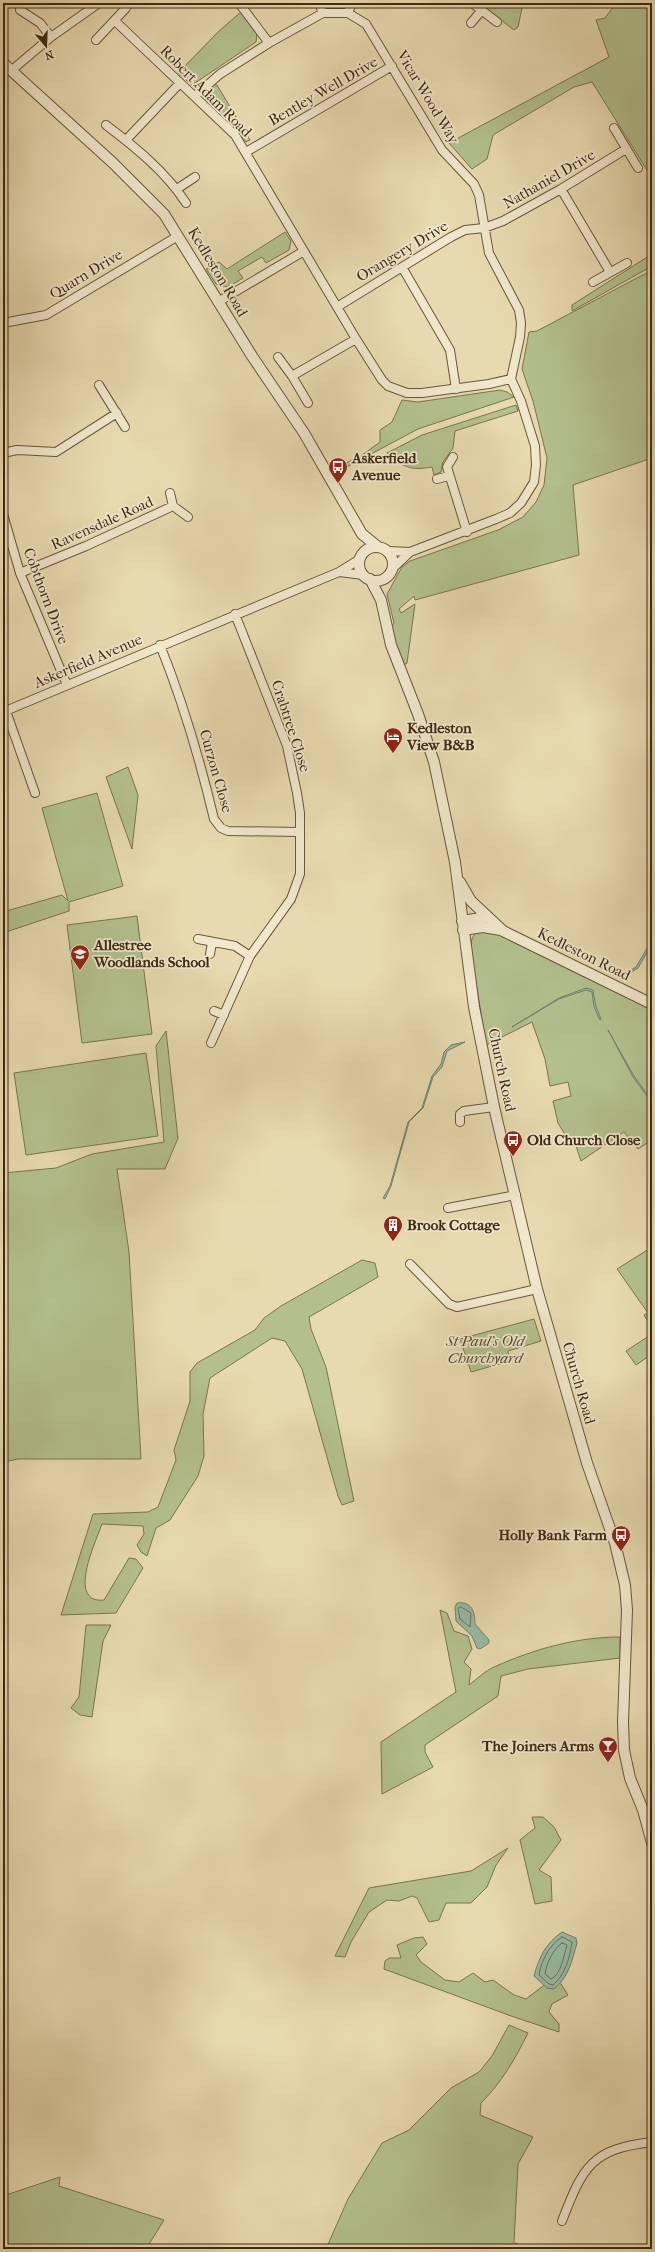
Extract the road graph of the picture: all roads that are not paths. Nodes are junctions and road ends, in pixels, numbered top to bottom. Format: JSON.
{"nodes":[{"id":1,"x":99,"y":3,"type":"edge"},
{"id":2,"x":240,"y":3,"type":"edge"},
{"id":3,"x":319,"y":3,"type":"edge"},
{"id":4,"x":352,"y":3,"type":"edge"},
{"id":5,"x":472,"y":3,"type":"edge"},
{"id":6,"x":126,"y":8,"type":"dead end"},
{"id":7,"x":20,"y":10,"type":"dead end"},
{"id":8,"x":482,"y":10,"type":"junction"},
{"id":9,"x":322,"y":13,"type":"junction"},
{"id":10,"x":348,"y":13,"type":"junction"},
{"id":11,"x":115,"y":21,"type":"junction"},
{"id":12,"x":471,"y":22,"type":"dead end"},
{"id":13,"x":497,"y":22,"type":"dead end"},
{"id":14,"x":51,"y":37,"type":"junction"},
{"id":15,"x":96,"y":40,"type":"dead end"},
{"id":16,"x":269,"y":43,"type":"junction"},
{"id":17,"x":3,"y":63,"type":"edge"},
{"id":18,"x":392,"y":66,"type":"junction"},
{"id":19,"x":12,"y":70,"type":"junction"},
{"id":20,"x":180,"y":83,"type":"junction"},
{"id":21,"x":195,"y":96,"type":"junction"},
{"id":22,"x":106,"y":124,"type":"dead end"},
{"id":23,"x":614,"y":128,"type":"dead end"},
{"id":24,"x":126,"y":140,"type":"junction"},
{"id":25,"x":626,"y":149,"type":"junction"},
{"id":26,"x":246,"y":152,"type":"junction"},
{"id":27,"x":638,"y":168,"type":"dead end"},
{"id":28,"x":195,"y":177,"type":"dead end"},
{"id":29,"x":177,"y":189,"type":"junction"},
{"id":30,"x":561,"y":189,"type":"junction"},
{"id":31,"x":186,"y":203,"type":"dead end"},
{"id":32,"x":484,"y":228,"type":"junction"},
{"id":33,"x":178,"y":236,"type":"junction"},
{"id":34,"x":304,"y":251,"type":"junction"},
{"id":35,"x":627,"y":263,"type":"dead end"},
{"id":36,"x":402,"y":267,"type":"junction"},
{"id":37,"x":610,"y":272,"type":"junction"},
{"id":38,"x":593,"y":282,"type":"dead end"},
{"id":39,"x":218,"y":302,"type":"junction"},
{"id":40,"x":337,"y":306,"type":"junction"},
{"id":41,"x":3,"y":323,"type":"edge"},
{"id":42,"x":356,"y":339,"type":"junction"},
{"id":43,"x":278,"y":357,"type":"dead end"},
{"id":44,"x":292,"y":376,"type":"junction"},
{"id":45,"x":511,"y":379,"type":"junction"},
{"id":46,"x":100,"y":385,"type":"dead end"},
{"id":47,"x":456,"y":389,"type":"junction"},
{"id":48,"x":308,"y":403,"type":"dead end"},
{"id":49,"x":117,"y":413,"type":"junction"},
{"id":50,"x":126,"y":427,"type":"dead end"},
{"id":51,"x":3,"y":453,"type":"edge"},
{"id":52,"x":453,"y":457,"type":"dead end"},
{"id":53,"x":448,"y":476,"type":"junction"},
{"id":54,"x":437,"y":479,"type":"dead end"},
{"id":55,"x":170,"y":493,"type":"dead end"},
{"id":56,"x":173,"y":506,"type":"junction"},
{"id":57,"x":3,"y":514,"type":"edge"},
{"id":58,"x":188,"y":517,"type":"dead end"},
{"id":59,"x":467,"y":532,"type":"junction"},
{"id":60,"x":362,"y":534,"type":"junction"},
{"id":61,"x":383,"y":549,"type":"junction"},
{"id":62,"x":410,"y":552,"type":"junction"},
{"id":63,"x":361,"y":557,"type":"junction"},
{"id":64,"x":393,"y":568,"type":"junction"},
{"id":65,"x":339,"y":572,"type":"junction"},
{"id":66,"x":20,"y":573,"type":"junction"},
{"id":67,"x":367,"y":577,"type":"junction"},
{"id":68,"x":386,"y":577,"type":"junction"},
{"id":69,"x":381,"y":600,"type":"junction"},
{"id":70,"x":235,"y":614,"type":"junction"},
{"id":71,"x":160,"y":645,"type":"junction"},
{"id":72,"x":67,"y":685,"type":"junction"},
{"id":73,"x":5,"y":711,"type":"edge"},
{"id":74,"x":35,"y":793,"type":"dead end"},
{"id":75,"x":300,"y":832,"type":"junction"},
{"id":76,"x":457,"y":875,"type":"junction"},
{"id":77,"x":487,"y":917,"type":"junction"},
{"id":78,"x":463,"y":925,"type":"junction"},
{"id":79,"x":503,"y":931,"type":"junction"},
{"id":80,"x":198,"y":939,"type":"dead end"},
{"id":81,"x":212,"y":943,"type":"junction"},
{"id":82,"x":210,"y":954,"type":"dead end"},
{"id":83,"x":250,"y":956,"type":"junction"},
{"id":84,"x":652,"y":1004,"type":"edge"},
{"id":85,"x":214,"y":1011,"type":"dead end"},
{"id":86,"x":224,"y":1016,"type":"junction"},
{"id":87,"x":211,"y":1044,"type":"dead end"},
{"id":88,"x":494,"y":1107,"type":"junction"},
{"id":89,"x":460,"y":1122,"type":"dead end"},
{"id":90,"x":516,"y":1195,"type":"junction"},
{"id":91,"x":448,"y":1208,"type":"dead end"},
{"id":92,"x":410,"y":1264,"type":"dead end"},
{"id":93,"x":537,"y":1289,"type":"junction"},
{"id":94,"x":652,"y":1843,"type":"edge"},
{"id":95,"x":652,"y":2142,"type":"edge"},
{"id":96,"x":562,"y":2221,"type":"dead end"}],
"edges":[{"from":1,"to":14,"type":"street"},
{"from":2,"to":16,"type":"street"},
{"from":3,"to":9,"type":"street"},
{"from":4,"to":10,"type":"street"},
{"from":5,"to":8,"type":"street"},
{"from":6,"to":11,"type":"street"},
{"from":7,"to":14,"type":"street"},
{"from":8,"to":12,"type":"street"},
{"from":8,"to":13,"type":"street"},
{"from":9,"to":10,"type":"street"},
{"from":9,"to":16,"type":"street"},
{"from":10,"to":18,"type":"street","name":"Vicar Wood Way"},
{"from":11,"to":15,"type":"street"},
{"from":11,"to":20,"type":"street","name":"Robert Adam Road"},
{"from":14,"to":19,"type":"street"},
{"from":16,"to":21,"type":"street"},
{"from":17,"to":19,"type":"street","name":"Kedleston Road"},
{"from":18,"to":26,"type":"street","name":"Bentley Well Drive"},
{"from":18,"to":32,"type":"street","name":"Vicar Wood Way"},
{"from":19,"to":33,"type":"street","name":"Kedleston Road"},
{"from":20,"to":21,"type":"street","name":"Robert Adam Road"},
{"from":20,"to":24,"type":"street"},
{"from":21,"to":26,"type":"street","name":"Robert Adam Road"},
{"from":22,"to":24,"type":"street"},
{"from":23,"to":25,"type":"street"},
{"from":24,"to":29,"type":"street"},
{"from":25,"to":27,"type":"street"},
{"from":25,"to":30,"type":"street","name":"Nathaniel Drive"},
{"from":26,"to":34,"type":"street","name":"Robert Adam Road"},
{"from":28,"to":29,"type":"street"},
{"from":29,"to":31,"type":"street"},
{"from":30,"to":32,"type":"street","name":"Nathaniel Drive"},
{"from":30,"to":37,"type":"street"},
{"from":32,"to":36,"type":"street","name":"Orangery Drive"},
{"from":32,"to":45,"type":"street","name":"Vicar Wood Way"},
{"from":33,"to":39,"type":"street","name":"Kedleston Road"},
{"from":33,"to":41,"type":"street","name":"Quarn Drive"},
{"from":34,"to":39,"type":"street"},
{"from":34,"to":40,"type":"street","name":"Robert Adam Road"},
{"from":35,"to":37,"type":"street"},
{"from":36,"to":40,"type":"street","name":"Orangery Drive"},
{"from":36,"to":47,"type":"street"},
{"from":37,"to":38,"type":"street"},
{"from":39,"to":60,"type":"street","name":"Kedleston Road"},
{"from":40,"to":42,"type":"street","name":"Robert Adam Road"},
{"from":42,"to":44,"type":"street"},
{"from":42,"to":47,"type":"street","name":"Robert Adam Road"},
{"from":43,"to":44,"type":"street"},
{"from":44,"to":48,"type":"street"},
{"from":45,"to":47,"type":"street","name":"Robert Adam Road"},
{"from":45,"to":59,"type":"street"},
{"from":46,"to":49,"type":"street"},
{"from":49,"to":50,"type":"street"},
{"from":49,"to":51,"type":"street"},
{"from":52,"to":53,"type":"street"},
{"from":53,"to":54,"type":"street"},
{"from":53,"to":59,"type":"street"},
{"from":55,"to":56,"type":"street","name":"Ravensdale Road"},
{"from":56,"to":58,"type":"street","name":"Ravensdale Road"},
{"from":56,"to":66,"type":"street","name":"Ravensdale Road"},
{"from":57,"to":66,"type":"street","name":"Cobthorn Drive"},
{"from":59,"to":62,"type":"street"},
{"from":60,"to":61,"type":"street","name":"Kedleston Road"},
{"from":60,"to":63,"type":"street","name":"Kedleston Road"},
{"from":61,"to":62,"type":"street"},
{"from":61,"to":63,"type":"street"},
{"from":61,"to":64,"type":"street"},
{"from":62,"to":64,"type":"street"},
{"from":63,"to":65,"type":"street","name":"Askerfield Avenue"},
{"from":63,"to":67,"type":"street"},
{"from":64,"to":68,"type":"street"},
{"from":65,"to":67,"type":"street","name":"Askerfield Avenue"},
{"from":65,"to":70,"type":"street","name":"Askerfield Avenue"},
{"from":66,"to":72,"type":"street","name":"Cobthorn Drive"},
{"from":67,"to":68,"type":"street"},
{"from":67,"to":69,"type":"street","name":"Kedleston Road"},
{"from":68,"to":69,"type":"street","name":"Kedleston Road"},
{"from":69,"to":76,"type":"street","name":"Kedleston Road"},
{"from":70,"to":71,"type":"street","name":"Askerfield Avenue"},
{"from":70,"to":75,"type":"street","name":"Crabtree Close"},
{"from":71,"to":72,"type":"street","name":"Askerfield Avenue"},
{"from":71,"to":75,"type":"street","name":"Curzon Close"},
{"from":72,"to":73,"type":"street","name":"Askerfield Avenue"},
{"from":73,"to":74,"type":"street"},
{"from":75,"to":83,"type":"street","name":"Crabtree Close"},
{"from":76,"to":77,"type":"street","name":"Kedleston Road"},
{"from":76,"to":78,"type":"street","name":"Kedleston Road"},
{"from":77,"to":78,"type":"street"},
{"from":77,"to":79,"type":"street","name":"Kedleston Road"},
{"from":78,"to":79,"type":"street","name":"Kedleston Road"},
{"from":78,"to":88,"type":"street","name":"Church Road"},
{"from":79,"to":84,"type":"street","name":"Kedleston Road"},
{"from":80,"to":81,"type":"street"},
{"from":81,"to":82,"type":"street"},
{"from":81,"to":83,"type":"street"},
{"from":83,"to":86,"type":"street","name":"Crabtree Close"},
{"from":85,"to":86,"type":"street"},
{"from":86,"to":87,"type":"street","name":"Crabtree Close"},
{"from":88,"to":89,"type":"street"},
{"from":88,"to":90,"type":"street","name":"Church Road"},
{"from":90,"to":91,"type":"street"},
{"from":90,"to":93,"type":"street","name":"Church Road"},
{"from":92,"to":93,"type":"street"},
{"from":93,"to":94,"type":"street","name":"Church Road"},
{"from":95,"to":96,"type":"street"}]}
